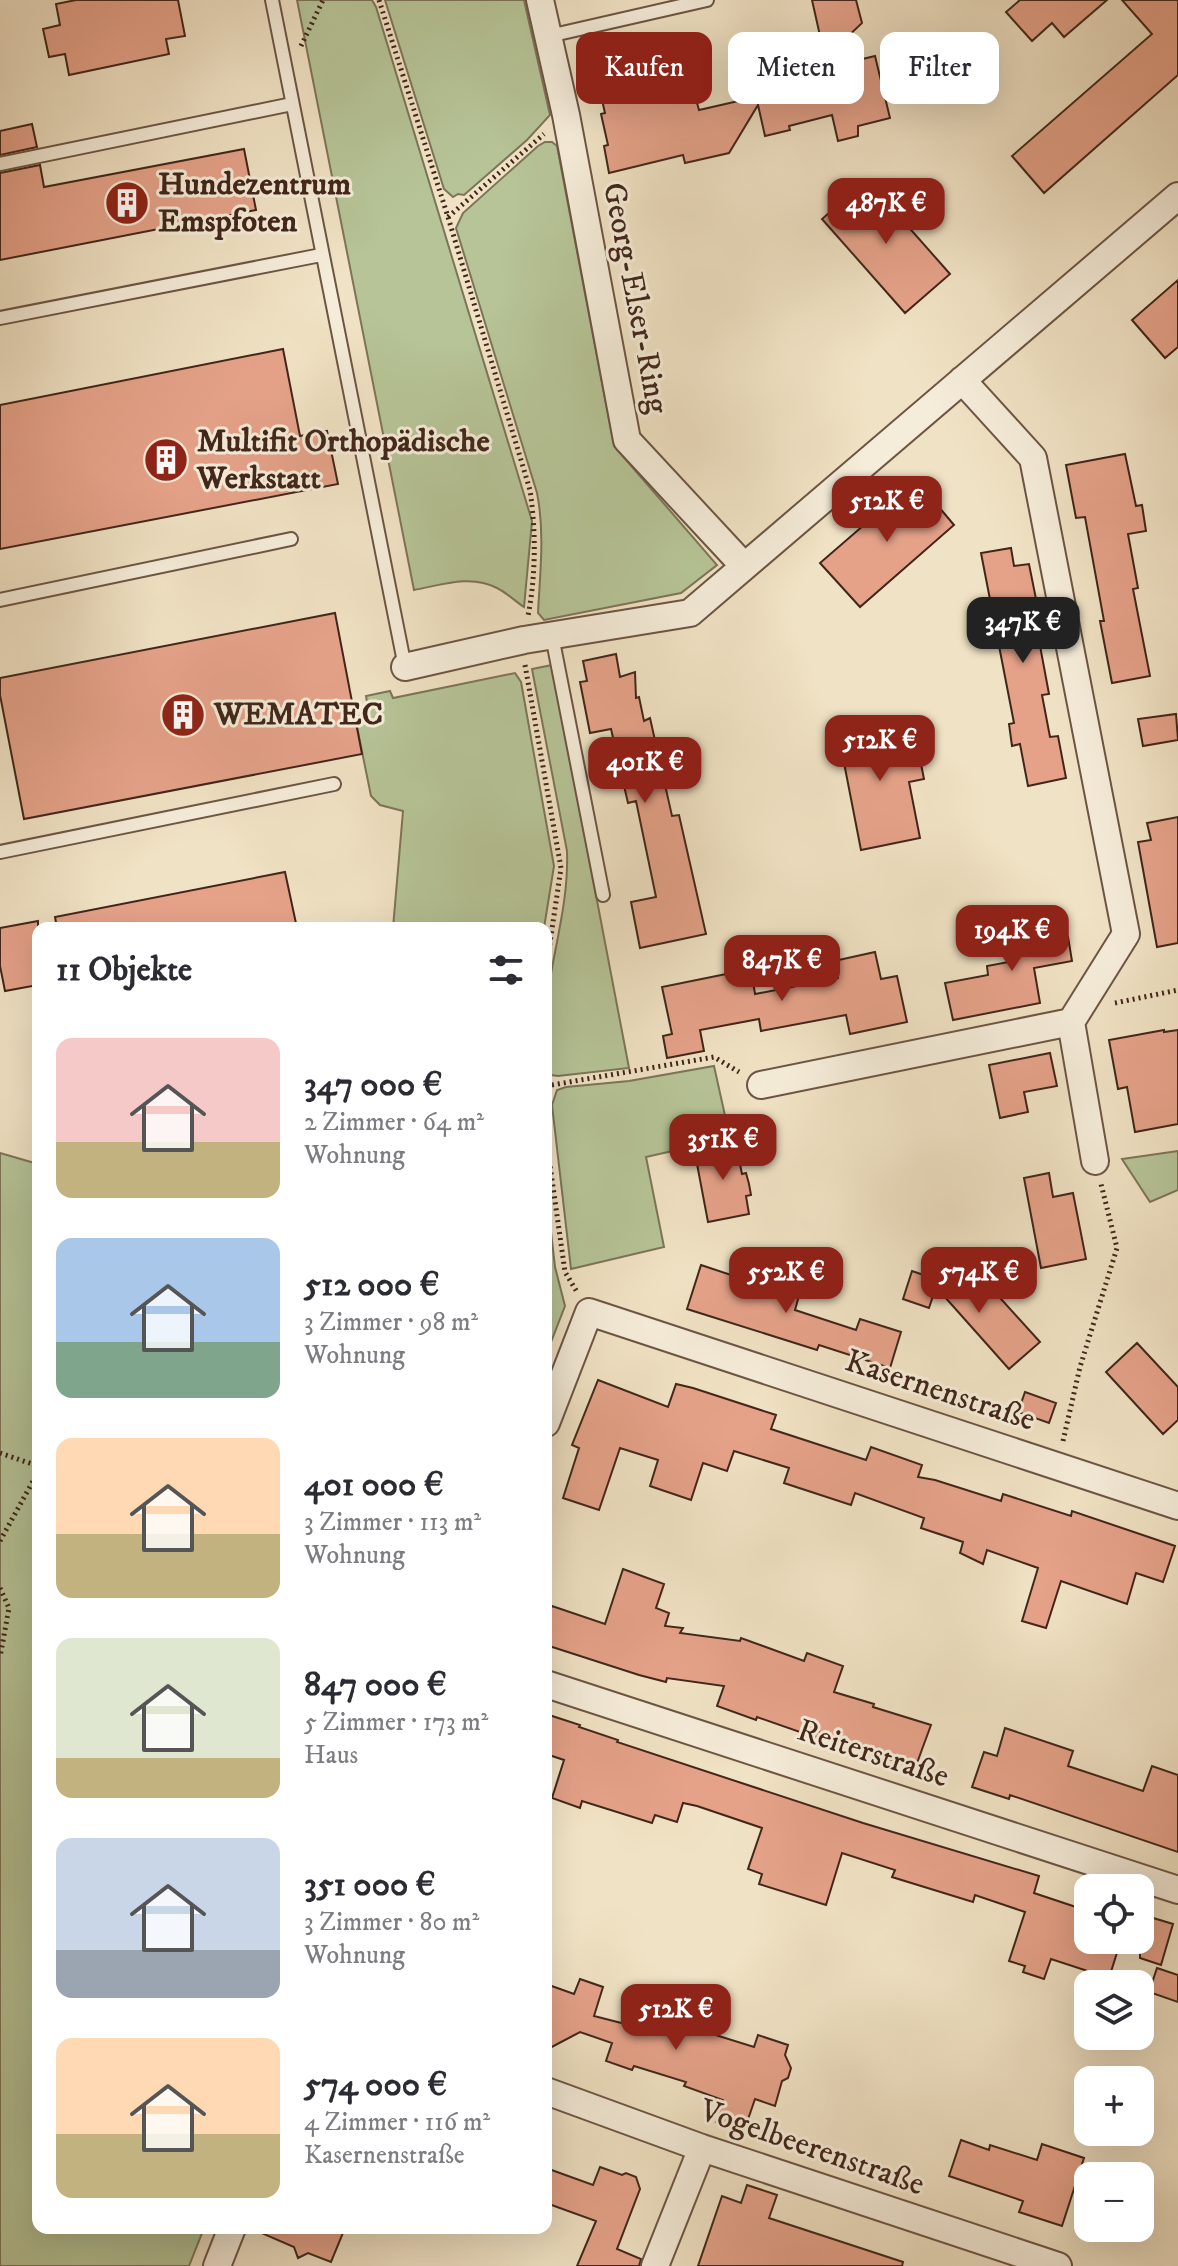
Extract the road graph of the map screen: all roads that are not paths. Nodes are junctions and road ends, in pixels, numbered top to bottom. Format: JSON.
{"nodes":[{"id":1,"x":272,"y":0,"type":"edge"},
{"id":2,"x":540,"y":0,"type":"edge"},
{"id":3,"x":707,"y":0,"type":"edge"},
{"id":4,"x":549,"y":36,"type":"junction"},
{"id":5,"x":292,"y":104,"type":"junction"},
{"id":6,"x":0,"y":164,"type":"edge"},
{"id":7,"x":1178,"y":196,"type":"edge"},
{"id":8,"x":321,"y":255,"type":"junction"},
{"id":9,"x":0,"y":318,"type":"edge"},
{"id":10,"x":962,"y":380,"type":"junction"},
{"id":11,"x":291,"y":539,"type":"dead end"},
{"id":12,"x":744,"y":566,"type":"junction"},
{"id":13,"x":0,"y":600,"type":"edge"},
{"id":14,"x":552,"y":636,"type":"junction"},
{"id":15,"x":405,"y":667,"type":"joint"},
{"id":16,"x":334,"y":784,"type":"dead end"},
{"id":17,"x":0,"y":852,"type":"edge"},
{"id":18,"x":603,"y":895,"type":"dead end"},
{"id":19,"x":1071,"y":1022,"type":"junction"},
{"id":20,"x":761,"y":1085,"type":"road end"},
{"id":21,"x":1095,"y":1161,"type":"road end"},
{"id":22,"x":552,"y":1408,"type":"edge"},
{"id":23,"x":1178,"y":1506,"type":"edge"},
{"id":24,"x":552,"y":1686,"type":"edge"},
{"id":25,"x":1178,"y":1890,"type":"edge"},
{"id":26,"x":552,"y":2093,"type":"edge"},
{"id":27,"x":702,"y":2148,"type":"junction"},
{"id":28,"x":230,"y":2234,"type":"edge"},
{"id":29,"x":217,"y":2266,"type":"edge"},
{"id":30,"x":655,"y":2266,"type":"edge"},
{"id":31,"x":1058,"y":2266,"type":"edge"}],
"edges":[{"from":1,"to":5,"type":"lane"},
{"from":2,"to":4,"type":"street","name":"Georg-Elser-Ring"},
{"from":3,"to":4,"type":"lane"},
{"from":4,"to":12,"type":"street","name":"Georg-Elser-Ring"},
{"from":5,"to":6,"type":"lane"},
{"from":5,"to":8,"type":"lane"},
{"from":7,"to":10,"type":"street"},
{"from":8,"to":9,"type":"lane"},
{"from":8,"to":15,"type":"lane"},
{"from":10,"to":12,"type":"street"},
{"from":10,"to":19,"type":"street"},
{"from":11,"to":13,"type":"lane"},
{"from":12,"to":14,"type":"street"},
{"from":14,"to":15,"type":"street"},
{"from":14,"to":18,"type":"lane"},
{"from":16,"to":17,"type":"lane"},
{"from":19,"to":20,"type":"street"},
{"from":19,"to":21,"type":"street"},
{"from":22,"to":23,"type":"street","name":"Kasernenstraße"},
{"from":24,"to":25,"type":"street","name":"Reiterstraße"},
{"from":26,"to":27,"type":"street","name":"Vogelbeerenstraße"},
{"from":27,"to":30,"type":"street"},
{"from":27,"to":31,"type":"street","name":"Vogelbeerenstraße"},
{"from":28,"to":29,"type":"street"}]}
